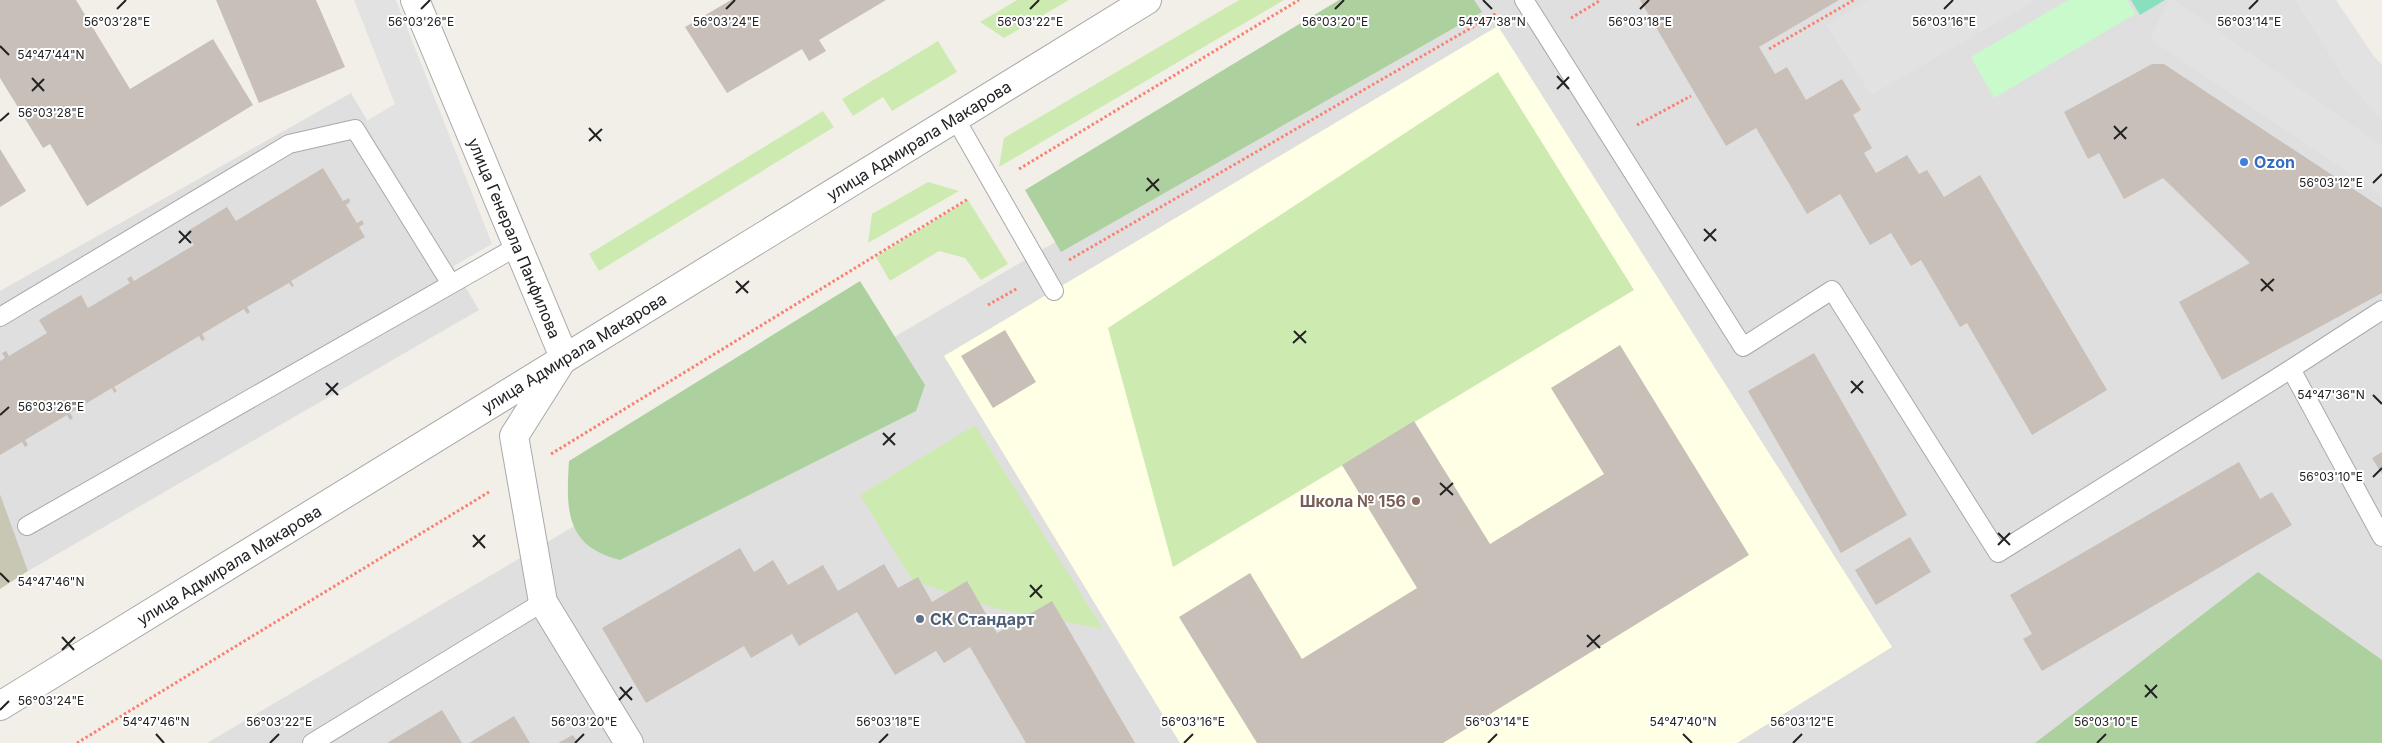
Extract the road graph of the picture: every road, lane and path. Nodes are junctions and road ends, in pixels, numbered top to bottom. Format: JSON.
{"nodes":[{"id":1,"x":415,"y":0,"type":"edge"},
{"id":2,"x":1148,"y":0,"type":"edge"},
{"id":3,"x":1299,"y":0,"type":"edge"},
{"id":4,"x":1524,"y":0,"type":"edge"},
{"id":5,"x":1854,"y":0,"type":"edge"},
{"id":6,"x":1502,"y":10,"type":"dead end"},
{"id":7,"x":1769,"y":49,"type":"dead end"},
{"id":8,"x":1691,"y":96,"type":"dead end"},
{"id":9,"x":955,"y":118,"type":"junction"},
{"id":10,"x":1612,"y":139,"type":"junction"},
{"id":11,"x":993,"y":184,"type":"junction"},
{"id":12,"x":518,"y":246,"type":"junction"},
{"id":13,"x":1044,"y":274,"type":"junction"},
{"id":14,"x":451,"y":284,"type":"junction"},
{"id":15,"x":1054,"y":291,"type":"dead end"},
{"id":16,"x":988,"y":305,"type":"dead end"},
{"id":17,"x":2382,"y":310,"type":"edge"},
{"id":18,"x":0,"y":317,"type":"edge"},
{"id":19,"x":564,"y":357,"type":"junction"},
{"id":20,"x":2291,"y":369,"type":"junction"},
{"id":21,"x":27,"y":526,"type":"dead end"},
{"id":22,"x":2382,"y":537,"type":"edge"},
{"id":23,"x":543,"y":602,"type":"junction"},
{"id":24,"x":0,"y":706,"type":"edge"},
{"id":25,"x":312,"y":743,"type":"edge"},
{"id":26,"x":629,"y":743,"type":"edge"}],
"edges":[{"from":1,"to":12,"type":"street","name":"улица Генерала Панфилова"},
{"from":2,"to":9,"type":"street","name":"улица Адмирала Макарова"},
{"from":3,"to":11,"type":"path"},
{"from":4,"to":10,"type":"lane"},
{"from":5,"to":7,"type":"path"},
{"from":6,"to":13,"type":"path"},
{"from":8,"to":10,"type":"path"},
{"from":9,"to":11,"type":"lane"},
{"from":9,"to":19,"type":"street","name":"улица Адмирала Макарова"},
{"from":10,"to":20,"type":"lane"},
{"from":11,"to":13,"type":"lane"},
{"from":12,"to":14,"type":"lane"},
{"from":12,"to":19,"type":"street","name":"улица Генерала Панфилова"},
{"from":13,"to":15,"type":"lane"},
{"from":13,"to":16,"type":"path"},
{"from":14,"to":18,"type":"lane"},
{"from":14,"to":21,"type":"lane"},
{"from":17,"to":20,"type":"lane"},
{"from":19,"to":23,"type":"street","name":"улица Генерала Панфилова"},
{"from":19,"to":24,"type":"street","name":"улица Адмирала Макарова"},
{"from":20,"to":22,"type":"lane"},
{"from":23,"to":25,"type":"lane"},
{"from":23,"to":26,"type":"street","name":"улица Генерала Панфилова"}]}
